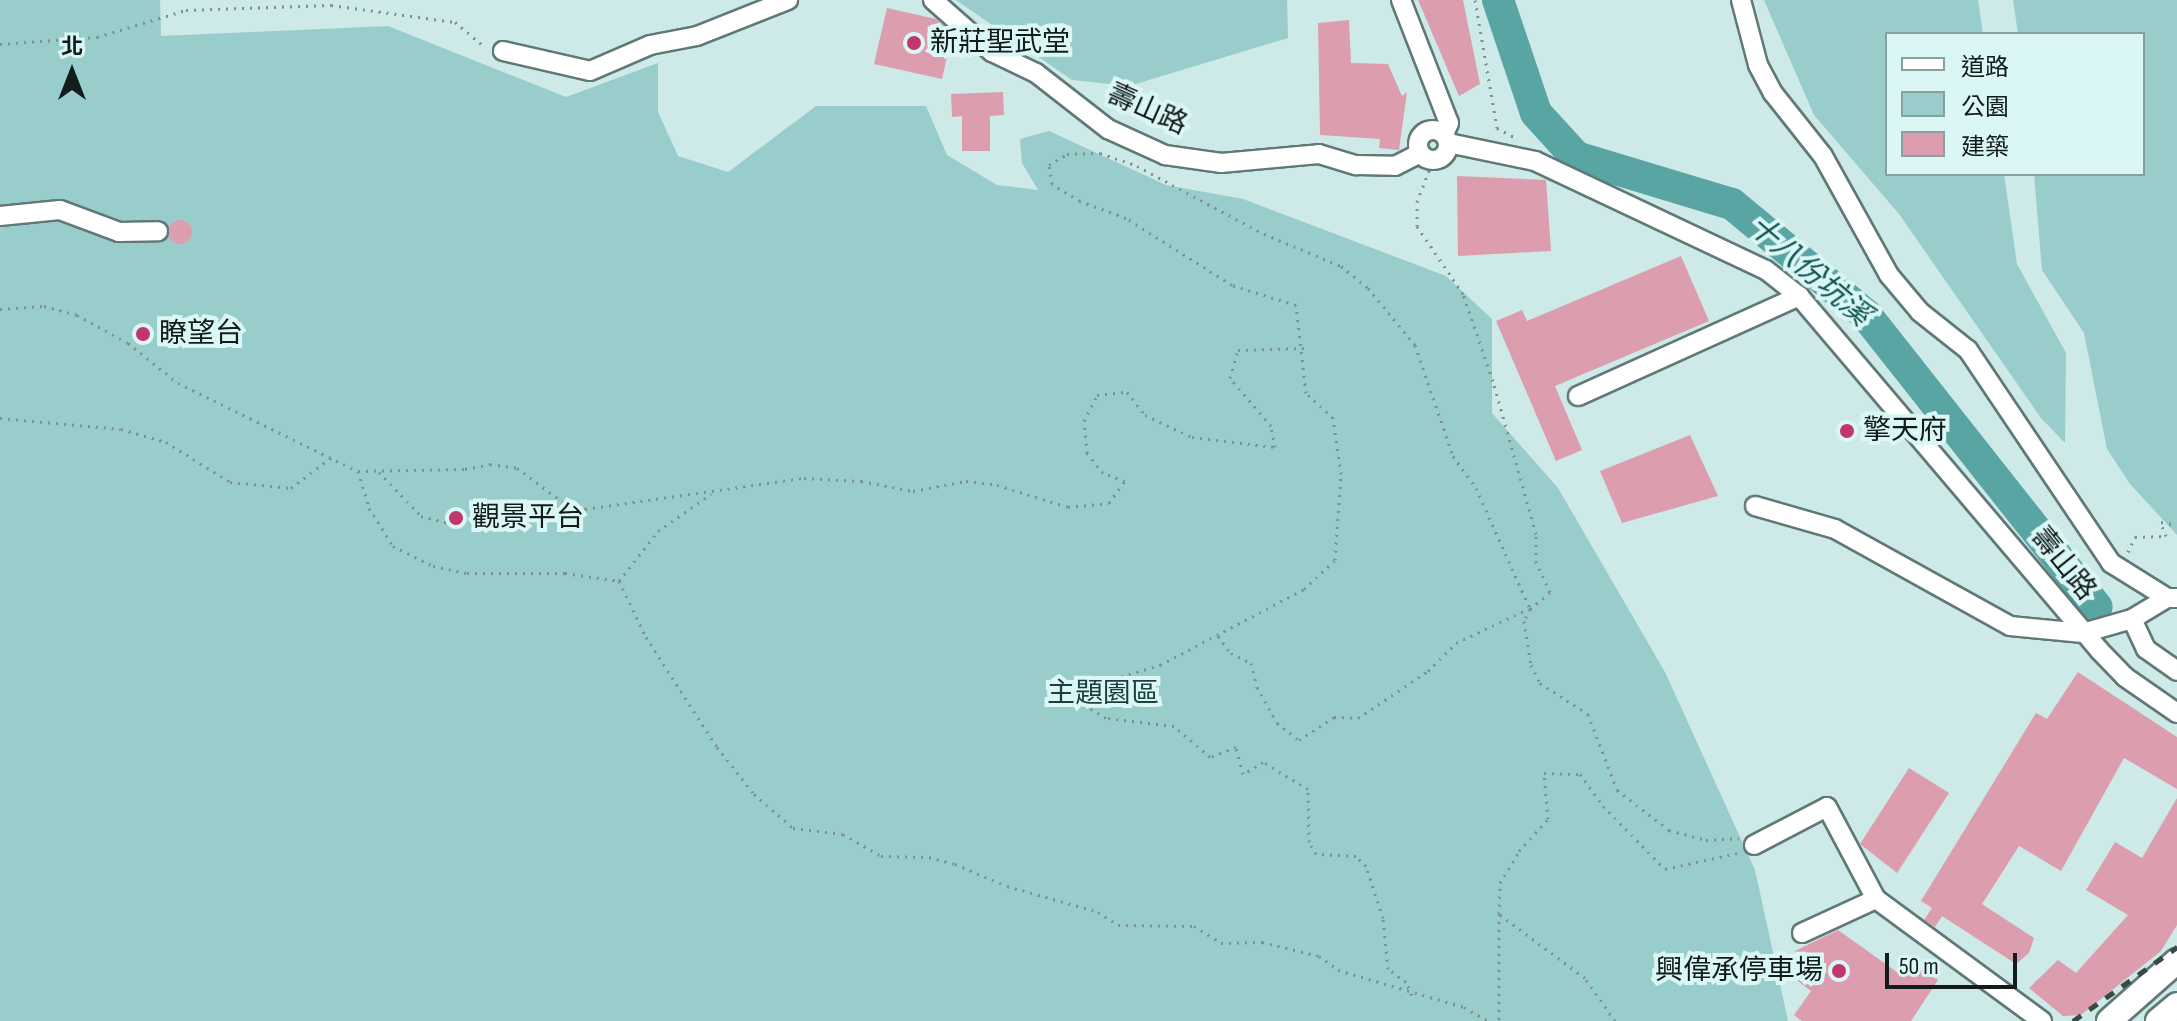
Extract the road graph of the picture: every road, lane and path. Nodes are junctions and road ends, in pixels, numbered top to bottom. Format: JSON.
{"nodes":[{"id":1,"x":788,"y":0,"type":"edge"},
{"id":2,"x":933,"y":0,"type":"edge"},
{"id":3,"x":1401,"y":0,"type":"edge"},
{"id":4,"x":1741,"y":0,"type":"edge"},
{"id":5,"x":0,"y":44,"type":"edge"},
{"id":6,"x":503,"y":51,"type":"joint"},
{"id":7,"x":1446,"y":139,"type":"junction"},
{"id":8,"x":1426,"y":157,"type":"junction"},
{"id":9,"x":0,"y":216,"type":"edge"},
{"id":10,"x":158,"y":231,"type":"dead end"},
{"id":11,"x":1799,"y":296,"type":"junction"},
{"id":12,"x":0,"y":309,"type":"edge"},
{"id":13,"x":1304,"y":348,"type":"junction"},
{"id":14,"x":1578,"y":396,"type":"dead end"},
{"id":15,"x":0,"y":418,"type":"edge"},
{"id":16,"x":332,"y":457,"type":"junction"},
{"id":17,"x":358,"y":471,"type":"junction"},
{"id":18,"x":379,"y":472,"type":"junction"},
{"id":19,"x":712,"y":493,"type":"junction"},
{"id":20,"x":1755,"y":506,"type":"dead end"},
{"id":21,"x":456,"y":518,"type":"dead end"},
{"id":22,"x":2177,"y":525,"type":"edge"},
{"id":23,"x":2119,"y":571,"type":"junction"},
{"id":24,"x":619,"y":581,"type":"junction"},
{"id":25,"x":2172,"y":598,"type":"edge"},
{"id":26,"x":1530,"y":609,"type":"junction"},
{"id":27,"x":2132,"y":619,"type":"junction"},
{"id":28,"x":2083,"y":633,"type":"junction"},
{"id":29,"x":1218,"y":636,"type":"junction"},
{"id":30,"x":2177,"y":671,"type":"edge"},
{"id":31,"x":2177,"y":713,"type":"edge"},
{"id":32,"x":1754,"y":845,"type":"junction"},
{"id":33,"x":1876,"y":899,"type":"junction"},
{"id":34,"x":1499,"y":914,"type":"junction"},
{"id":35,"x":1802,"y":933,"type":"dead end"},
{"id":36,"x":2177,"y":961,"type":"edge"},
{"id":37,"x":1412,"y":995,"type":"junction"},
{"id":38,"x":2177,"y":1005,"type":"edge"},
{"id":39,"x":1488,"y":1021,"type":"edge"},
{"id":40,"x":1499,"y":1021,"type":"edge"},
{"id":41,"x":1615,"y":1021,"type":"edge"},
{"id":42,"x":2042,"y":1021,"type":"edge"},
{"id":43,"x":2109,"y":1021,"type":"edge"},
{"id":44,"x":2158,"y":1021,"type":"edge"}],
"edges":[{"from":1,"to":6,"type":"street"},
{"from":2,"to":8,"type":"street","name":"壽山路"},
{"from":3,"to":7,"type":"street"},
{"from":4,"to":23,"type":"street","name":"壽山路"},
{"from":5,"to":6,"type":"path"},
{"from":7,"to":8,"type":"street"},
{"from":7,"to":8,"type":"street","name":"壽山路"},
{"from":7,"to":11,"type":"street","name":"壽山路"},
{"from":8,"to":26,"type":"path"},
{"from":9,"to":10,"type":"street"},
{"from":11,"to":14,"type":"street"},
{"from":11,"to":28,"type":"street","name":"壽山路"},
{"from":12,"to":16,"type":"path"},
{"from":13,"to":19,"type":"path"},
{"from":13,"to":26,"type":"path"},
{"from":13,"to":29,"type":"path"},
{"from":15,"to":16,"type":"path"},
{"from":16,"to":17,"type":"path"},
{"from":17,"to":18,"type":"path"},
{"from":17,"to":24,"type":"path"},
{"from":18,"to":19,"type":"path"},
{"from":18,"to":21,"type":"path"},
{"from":19,"to":24,"type":"path"},
{"from":20,"to":28,"type":"street","name":"壽山路"},
{"from":22,"to":23,"type":"path"},
{"from":23,"to":25,"type":"street","name":"壽山路"},
{"from":24,"to":37,"type":"path"},
{"from":25,"to":27,"type":"street","name":"壽山路"},
{"from":26,"to":29,"type":"path"},
{"from":26,"to":32,"type":"path"},
{"from":27,"to":28,"type":"street","name":"壽山路"},
{"from":27,"to":30,"type":"street"},
{"from":28,"to":31,"type":"street"},
{"from":29,"to":37,"type":"path"},
{"from":32,"to":33,"type":"street"},
{"from":32,"to":34,"type":"path"},
{"from":33,"to":35,"type":"street"},
{"from":33,"to":42,"type":"street"},
{"from":34,"to":40,"type":"path"},
{"from":34,"to":41,"type":"path"},
{"from":36,"to":43,"type":"main road"},
{"from":37,"to":39,"type":"path"},
{"from":38,"to":44,"type":"main road"}]}
